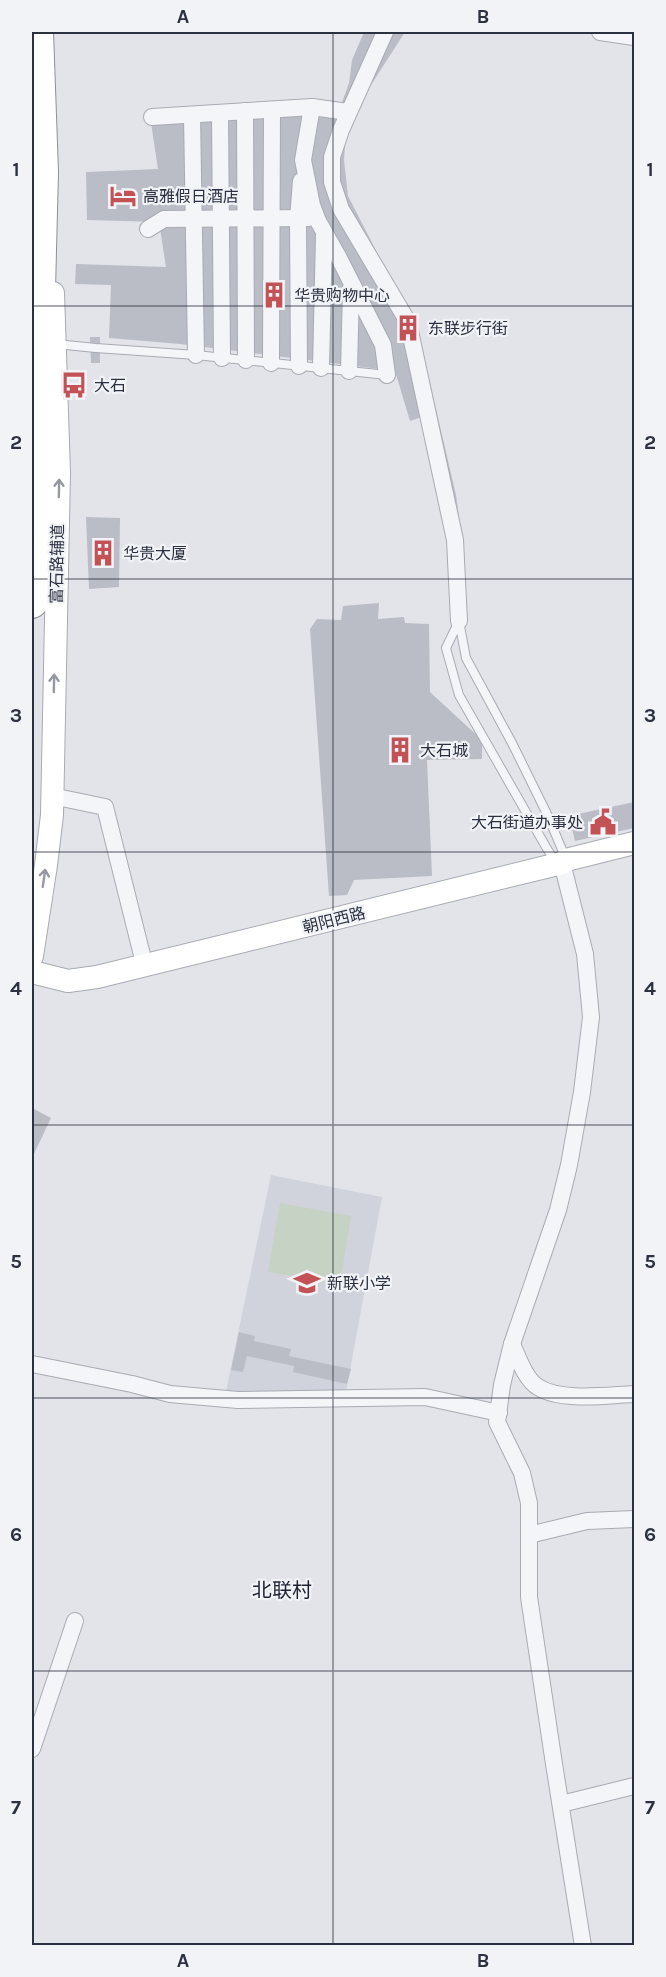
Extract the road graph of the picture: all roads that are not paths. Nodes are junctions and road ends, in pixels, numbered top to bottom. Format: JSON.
{"nodes":[{"id":1,"x":38,"y":32,"type":"edge"},
{"id":2,"x":385,"y":32,"type":"edge"},
{"id":3,"x":600,"y":32,"type":"edge"},
{"id":4,"x":634,"y":37,"type":"edge"},
{"id":5,"x":312,"y":107,"type":"junction"},
{"id":6,"x":272,"y":110,"type":"junction"},
{"id":7,"x":245,"y":111,"type":"junction"},
{"id":8,"x":348,"y":112,"type":"junction"},
{"id":9,"x":220,"y":113,"type":"junction"},
{"id":10,"x":192,"y":115,"type":"junction"},
{"id":11,"x":152,"y":117,"type":"dead end"},
{"id":12,"x":303,"y":160,"type":"junction"},
{"id":13,"x":43,"y":172,"type":"junction"},
{"id":14,"x":194,"y":219,"type":"junction"},
{"id":15,"x":220,"y":219,"type":"junction"},
{"id":16,"x":245,"y":219,"type":"junction"},
{"id":17,"x":272,"y":219,"type":"junction"},
{"id":18,"x":298,"y":219,"type":"junction"},
{"id":19,"x":320,"y":226,"type":"junction"},
{"id":20,"x":148,"y":230,"type":"dead end"},
{"id":21,"x":351,"y":283,"type":"junction"},
{"id":22,"x":55,"y":344,"type":"junction"},
{"id":23,"x":196,"y":355,"type":"junction"},
{"id":24,"x":222,"y":358,"type":"junction"},
{"id":25,"x":246,"y":360,"type":"junction"},
{"id":26,"x":271,"y":363,"type":"junction"},
{"id":27,"x":299,"y":366,"type":"junction"},
{"id":28,"x":321,"y":368,"type":"junction"},
{"id":29,"x":349,"y":371,"type":"junction"},
{"id":30,"x":387,"y":375,"type":"joint"},
{"id":31,"x":32,"y":603,"type":"edge"},
{"id":32,"x":459,"y":621,"type":"junction"},
{"id":33,"x":52,"y":796,"type":"junction"},
{"id":34,"x":634,"y":843,"type":"edge"},
{"id":35,"x":564,"y":861,"type":"junction"},
{"id":36,"x":32,"y":956,"type":"edge"},
{"id":37,"x":145,"y":967,"type":"junction"},
{"id":38,"x":32,"y":972,"type":"edge"},
{"id":39,"x":512,"y":1344,"type":"junction"},
{"id":40,"x":32,"y":1364,"type":"edge"},
{"id":41,"x":634,"y":1394,"type":"edge"},
{"id":42,"x":499,"y":1413,"type":"junction"},
{"id":43,"x":634,"y":1519,"type":"edge"},
{"id":44,"x":529,"y":1535,"type":"junction"},
{"id":45,"x":75,"y":1621,"type":"dead end"},
{"id":46,"x":32,"y":1749,"type":"edge"},
{"id":47,"x":634,"y":1786,"type":"edge"},
{"id":48,"x":561,"y":1804,"type":"junction"},
{"id":49,"x":583,"y":1946,"type":"edge"}],
"edges":[{"from":1,"to":13,"type":"highway"},
{"from":2,"to":8,"type":"street"},
{"from":3,"to":4,"type":"street"},
{"from":5,"to":6,"type":"street"},
{"from":5,"to":8,"type":"street"},
{"from":5,"to":12,"type":"street"},
{"from":6,"to":7,"type":"street"},
{"from":6,"to":17,"type":"street"},
{"from":7,"to":9,"type":"street"},
{"from":7,"to":16,"type":"street"},
{"from":8,"to":32,"type":"street"},
{"from":9,"to":10,"type":"street"},
{"from":9,"to":15,"type":"street"},
{"from":10,"to":11,"type":"street"},
{"from":10,"to":14,"type":"street"},
{"from":12,"to":18,"type":"street"},
{"from":12,"to":19,"type":"street"},
{"from":13,"to":22,"type":"main road","name":"富石路辅道"},
{"from":13,"to":31,"type":"highway"},
{"from":14,"to":15,"type":"street"},
{"from":14,"to":20,"type":"street"},
{"from":14,"to":23,"type":"street"},
{"from":15,"to":16,"type":"street"},
{"from":15,"to":24,"type":"street"},
{"from":16,"to":17,"type":"street"},
{"from":16,"to":25,"type":"street"},
{"from":17,"to":18,"type":"street"},
{"from":17,"to":26,"type":"street"},
{"from":18,"to":19,"type":"street"},
{"from":18,"to":27,"type":"street"},
{"from":19,"to":21,"type":"street"},
{"from":19,"to":28,"type":"street"},
{"from":21,"to":29,"type":"street"},
{"from":21,"to":30,"type":"street"},
{"from":22,"to":23,"type":"lane"},
{"from":33,"to":22,"type":"main road","name":"富石路辅道","one_way":true},
{"from":23,"to":24,"type":"lane"},
{"from":24,"to":25,"type":"lane"},
{"from":25,"to":26,"type":"lane"},
{"from":26,"to":27,"type":"lane"},
{"from":27,"to":28,"type":"lane"},
{"from":28,"to":29,"type":"lane"},
{"from":29,"to":30,"type":"lane"},
{"from":32,"to":35,"type":"lane"},
{"from":32,"to":35,"type":"lane"},
{"from":36,"to":33,"type":"main road","name":"富石路辅道","one_way":true},
{"from":33,"to":37,"type":"street"},
{"from":34,"to":35,"type":"main road","name":"朝阳西路"},
{"from":35,"to":37,"type":"main road","name":"朝阳西路"},
{"from":35,"to":39,"type":"street"},
{"from":37,"to":38,"type":"main road","name":"朝阳西路"},
{"from":39,"to":41,"type":"street"},
{"from":39,"to":42,"type":"street"},
{"from":40,"to":42,"type":"street"},
{"from":42,"to":44,"type":"street"},
{"from":43,"to":44,"type":"street"},
{"from":44,"to":48,"type":"street"},
{"from":45,"to":46,"type":"street"},
{"from":47,"to":48,"type":"street"},
{"from":48,"to":49,"type":"street"}]}
